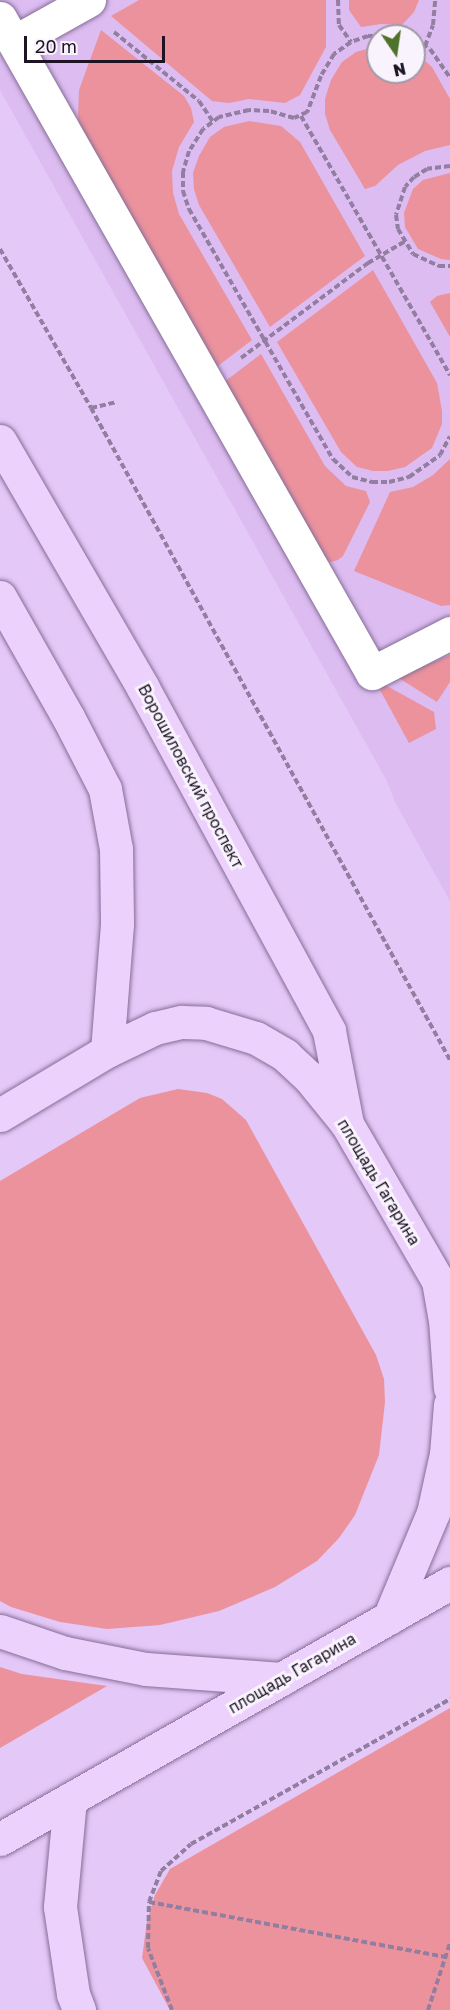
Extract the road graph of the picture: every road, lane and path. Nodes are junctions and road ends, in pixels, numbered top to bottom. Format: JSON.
{"nodes":[{"id":1,"x":338,"y":0,"type":"edge"},
{"id":2,"x":435,"y":0,"type":"edge"},
{"id":3,"x":88,"y":1,"type":"edge"},
{"id":4,"x":7,"y":30,"type":"edge"},
{"id":5,"x":366,"y":37,"type":"edge"},
{"id":6,"x":351,"y":42,"type":"junction"},
{"id":7,"x":426,"y":43,"type":"edge"},
{"id":8,"x":426,"y":47,"type":"edge"},
{"id":9,"x":450,"y":78,"type":"edge"},
{"id":10,"x":301,"y":115,"type":"junction"},
{"id":11,"x":213,"y":122,"type":"junction"},
{"id":12,"x":450,"y":166,"type":"edge"},
{"id":13,"x":404,"y":242,"type":"junction"},
{"id":14,"x":0,"y":249,"type":"edge"},
{"id":15,"x":381,"y":255,"type":"junction"},
{"id":16,"x":450,"y":266,"type":"edge"},
{"id":17,"x":264,"y":340,"type":"junction"},
{"id":18,"x":450,"y":375,"type":"edge"},
{"id":19,"x":207,"y":383,"type":"junction"},
{"id":20,"x":116,"y":402,"type":"dead end"},
{"id":21,"x":91,"y":408,"type":"junction"},
{"id":22,"x":450,"y":436,"type":"edge"},
{"id":23,"x":0,"y":441,"type":"edge"},
{"id":24,"x":0,"y":597,"type":"edge"},
{"id":25,"x":450,"y":633,"type":"edge"},
{"id":26,"x":107,"y":1051,"type":"junction"},
{"id":27,"x":450,"y":1060,"type":"edge"},
{"id":28,"x":0,"y":1115,"type":"edge"},
{"id":29,"x":346,"y":1124,"type":"junction"},
{"id":30,"x":444,"y":1286,"type":"edge"},
{"id":31,"x":450,"y":1388,"type":"edge"},
{"id":32,"x":450,"y":1404,"type":"edge"},
{"id":33,"x":450,"y":1583,"type":"edge"},
{"id":34,"x":389,"y":1618,"type":"junction"},
{"id":35,"x":0,"y":1631,"type":"edge"},
{"id":36,"x":282,"y":1678,"type":"junction"},
{"id":37,"x":450,"y":1699,"type":"edge"},
{"id":38,"x":70,"y":1799,"type":"junction"},
{"id":39,"x":0,"y":1839,"type":"edge"},
{"id":40,"x":149,"y":1902,"type":"junction"},
{"id":41,"x":450,"y":1943,"type":"edge"},
{"id":42,"x":448,"y":1957,"type":"edge"},
{"id":43,"x":79,"y":2010,"type":"edge"},
{"id":44,"x":172,"y":2010,"type":"edge"},
{"id":45,"x":428,"y":2010,"type":"edge"}],
"edges":[{"from":1,"to":6,"type":"path"},
{"from":2,"to":7,"type":"path"},
{"from":3,"to":4,"type":"lane"},
{"from":3,"to":11,"type":"path"},
{"from":4,"to":19,"type":"lane"},
{"from":5,"to":6,"type":"path"},
{"from":6,"to":10,"type":"path"},
{"from":8,"to":9,"type":"path"},
{"from":10,"to":11,"type":"path"},
{"from":10,"to":15,"type":"path"},
{"from":11,"to":17,"type":"path"},
{"from":12,"to":13,"type":"path"},
{"from":13,"to":15,"type":"path"},
{"from":13,"to":16,"type":"path"},
{"from":14,"to":21,"type":"path"},
{"from":15,"to":17,"type":"path"},
{"from":15,"to":18,"type":"path"},
{"from":17,"to":19,"type":"path"},
{"from":17,"to":22,"type":"path"},
{"from":19,"to":25,"type":"lane"},
{"from":20,"to":21,"type":"path"},
{"from":21,"to":27,"type":"path"},
{"from":23,"to":29,"type":"main road","name":"Ворошиловский проспект"},
{"from":24,"to":26,"type":"main road"},
{"from":26,"to":28,"type":"main road","name":"площадь Гагарина"},
{"from":26,"to":29,"type":"main road","name":"площадь Гагарина"},
{"from":29,"to":30,"type":"main road","name":"площадь Гагарина"},
{"from":30,"to":31,"type":"main road","name":"площадь Гагарина"},
{"from":32,"to":34,"type":"main road"},
{"from":33,"to":34,"type":"main road","name":"площадь Гагарина"},
{"from":34,"to":36,"type":"main road","name":"площадь Гагарина"},
{"from":35,"to":36,"type":"main road"},
{"from":36,"to":38,"type":"main road","name":"площадь Гагарина"},
{"from":37,"to":40,"type":"path"},
{"from":38,"to":39,"type":"main road","name":"площадь Гагарина"},
{"from":38,"to":43,"type":"main road"},
{"from":40,"to":42,"type":"path"},
{"from":40,"to":44,"type":"path"},
{"from":41,"to":42,"type":"path"},
{"from":42,"to":45,"type":"path"}]}
